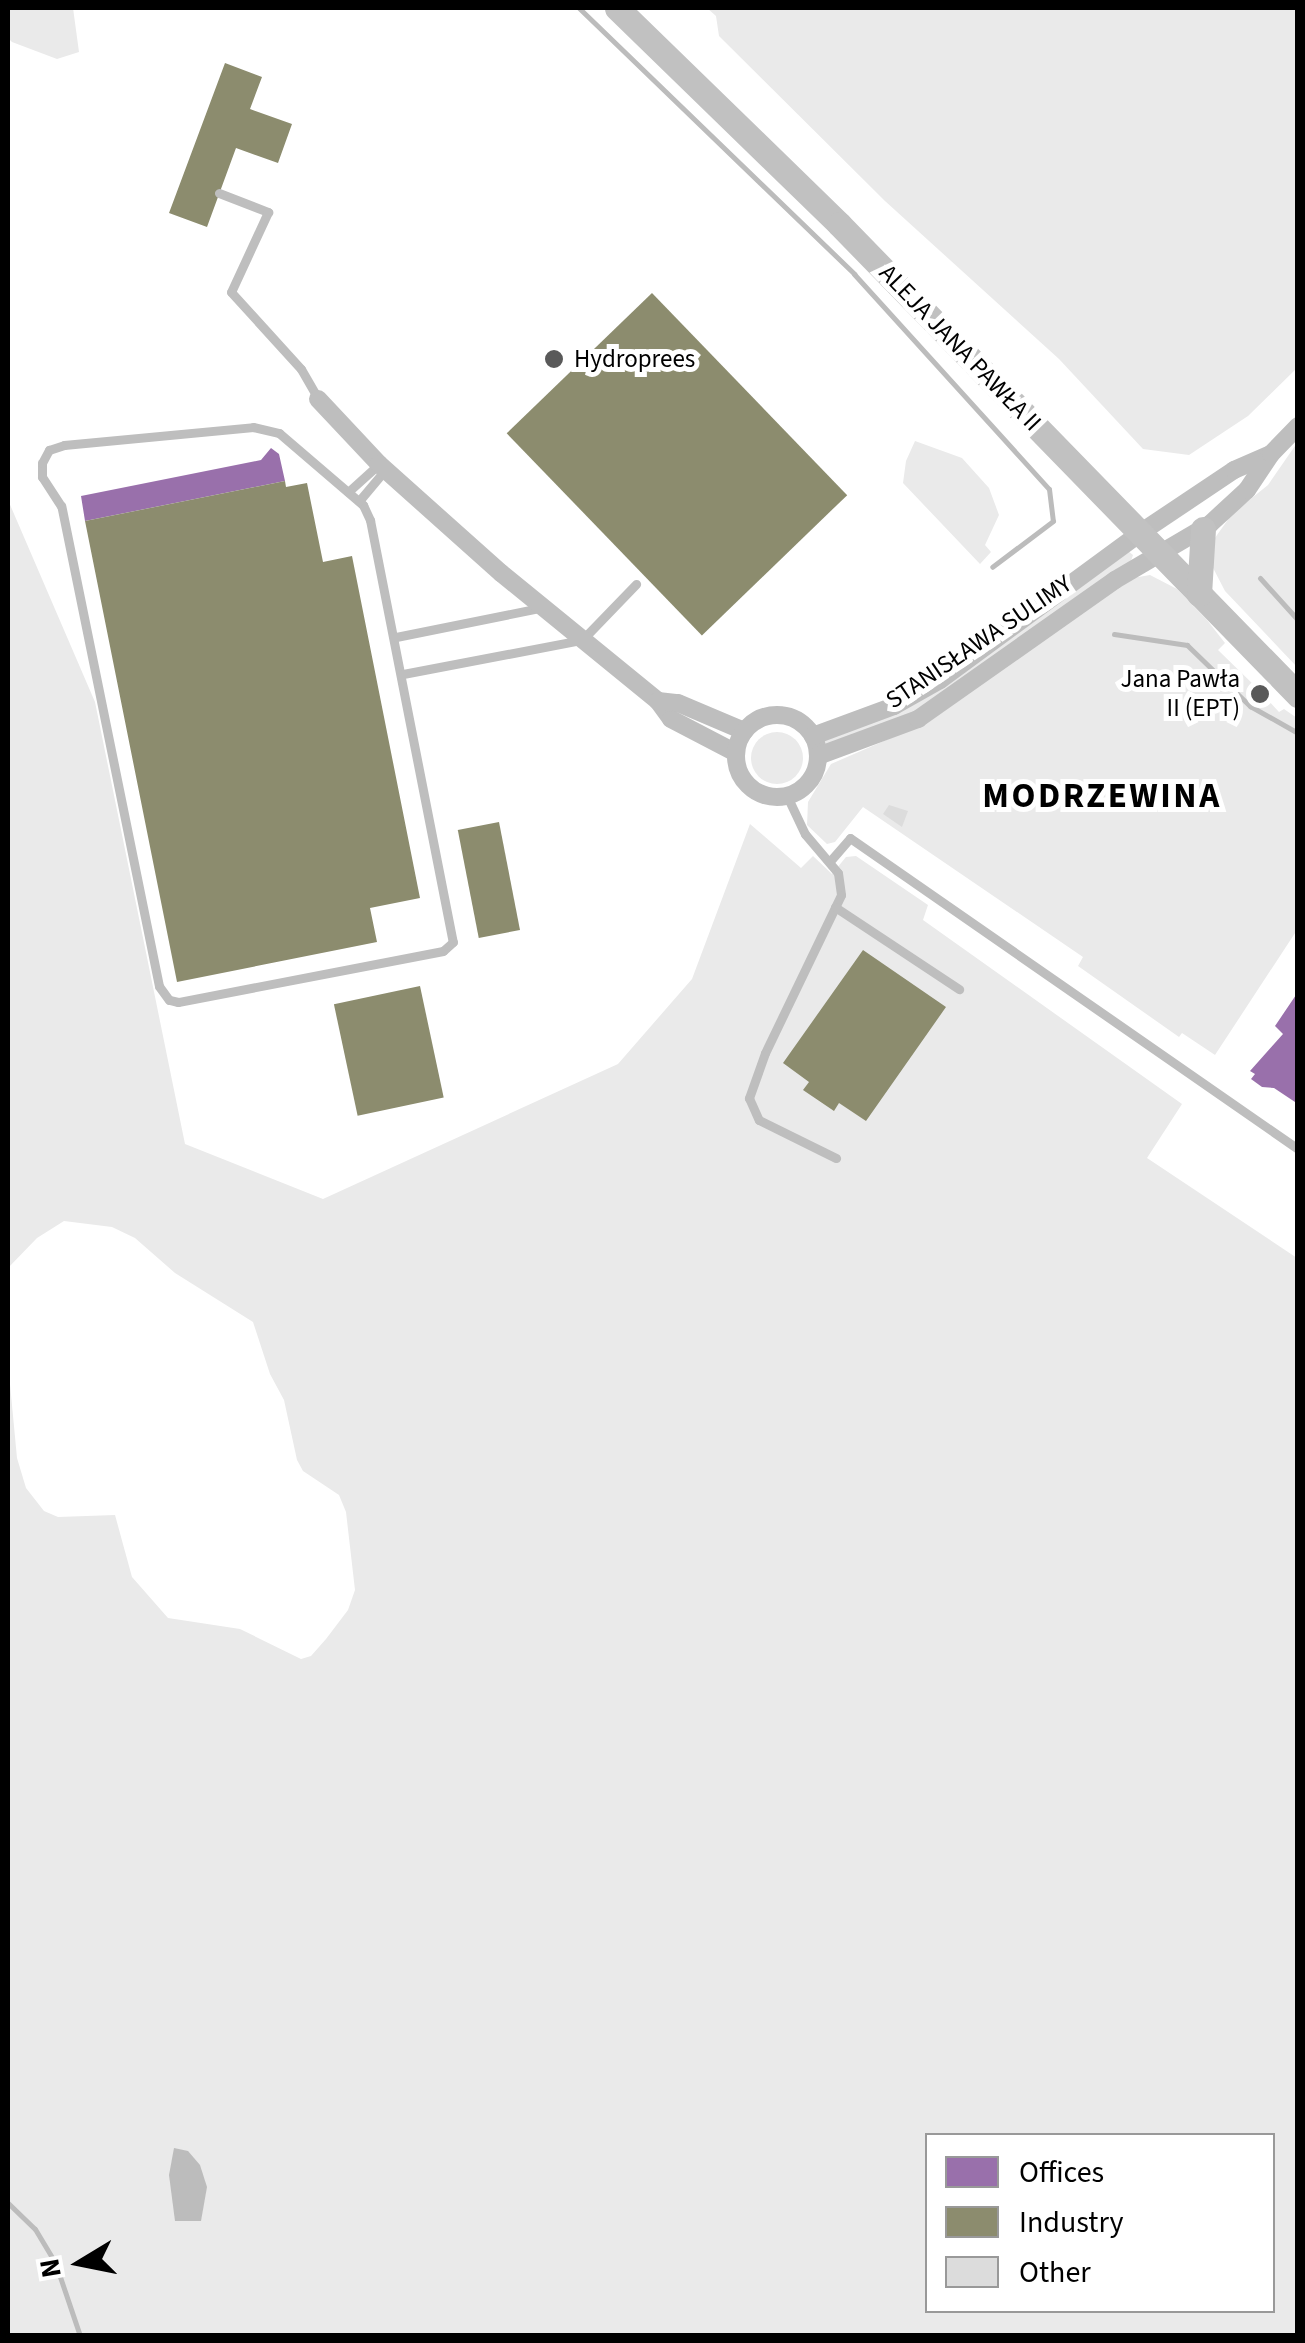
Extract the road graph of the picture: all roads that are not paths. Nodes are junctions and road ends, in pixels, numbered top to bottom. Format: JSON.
{"nodes":[{"id":1,"x":617,"y":8,"type":"edge"},
{"id":2,"x":219,"y":193,"type":"dead end"},
{"id":3,"x":318,"y":399,"type":"joint"},
{"id":4,"x":1298,"y":426,"type":"edge"},
{"id":5,"x":1271,"y":454,"type":"junction"},
{"id":6,"x":382,"y":467,"type":"junction"},
{"id":7,"x":348,"y":492,"type":"junction"},
{"id":8,"x":358,"y":501,"type":"junction"},
{"id":9,"x":1203,"y":528,"type":"junction"},
{"id":10,"x":1140,"y":533,"type":"junction"},
{"id":11,"x":1162,"y":555,"type":"junction"},
{"id":12,"x":636,"y":584,"type":"dead end"},
{"id":13,"x":1200,"y":594,"type":"junction"},
{"id":14,"x":544,"y":607,"type":"junction"},
{"id":15,"x":396,"y":637,"type":"junction"},
{"id":16,"x":582,"y":640,"type":"junction"},
{"id":17,"x":403,"y":674,"type":"junction"},
{"id":18,"x":1298,"y":695,"type":"edge"},
{"id":19,"x":658,"y":701,"type":"junction"},
{"id":20,"x":744,"y":730,"type":"junction"},
{"id":21,"x":813,"y":736,"type":"junction"},
{"id":22,"x":736,"y":753,"type":"junction"},
{"id":23,"x":818,"y":756,"type":"junction"},
{"id":24,"x":787,"y":796,"type":"junction"},
{"id":25,"x":831,"y":860,"type":"junction"},
{"id":26,"x":834,"y":908,"type":"junction"},
{"id":27,"x":959,"y":990,"type":"dead end"},
{"id":28,"x":1298,"y":1149,"type":"edge"},
{"id":29,"x":836,"y":1158,"type":"dead end"}],
"edges":[{"from":1,"to":10,"type":"street","name":"ALEJA JANA PAWŁA II"},
{"from":2,"to":3,"type":"lane"},
{"from":3,"to":6,"type":"street"},
{"from":4,"to":5,"type":"street"},
{"from":5,"to":9,"type":"street","name":"STANISŁAWA SULIMY"},
{"from":5,"to":10,"type":"street","name":"STANISŁAWA SULIMY"},
{"from":6,"to":7,"type":"lane"},
{"from":6,"to":8,"type":"lane"},
{"from":6,"to":14,"type":"street"},
{"from":7,"to":8,"type":"lane"},
{"from":7,"to":17,"type":"lane"},
{"from":8,"to":15,"type":"lane"},
{"from":9,"to":11,"type":"street","name":"STANISŁAWA SULIMY"},
{"from":9,"to":13,"type":"street"},
{"from":10,"to":11,"type":"street","name":"ALEJA JANA PAWŁA II"},
{"from":10,"to":21,"type":"street","name":"STANISŁAWA SULIMY"},
{"from":11,"to":13,"type":"street","name":"ALEJA JANA PAWŁA II"},
{"from":11,"to":23,"type":"street","name":"STANISŁAWA SULIMY"},
{"from":12,"to":16,"type":"lane"},
{"from":13,"to":18,"type":"street","name":"ALEJA JANA PAWŁA II"},
{"from":14,"to":15,"type":"lane"},
{"from":14,"to":16,"type":"street"},
{"from":15,"to":17,"type":"lane"},
{"from":16,"to":17,"type":"lane"},
{"from":16,"to":19,"type":"street"},
{"from":19,"to":20,"type":"street"},
{"from":19,"to":22,"type":"street"},
{"from":20,"to":21,"type":"street"},
{"from":20,"to":22,"type":"street"},
{"from":21,"to":23,"type":"street"},
{"from":22,"to":24,"type":"street"},
{"from":23,"to":24,"type":"street"},
{"from":24,"to":25,"type":"lane"},
{"from":25,"to":26,"type":"lane"},
{"from":25,"to":28,"type":"lane"},
{"from":26,"to":27,"type":"lane"},
{"from":26,"to":29,"type":"lane"}]}
